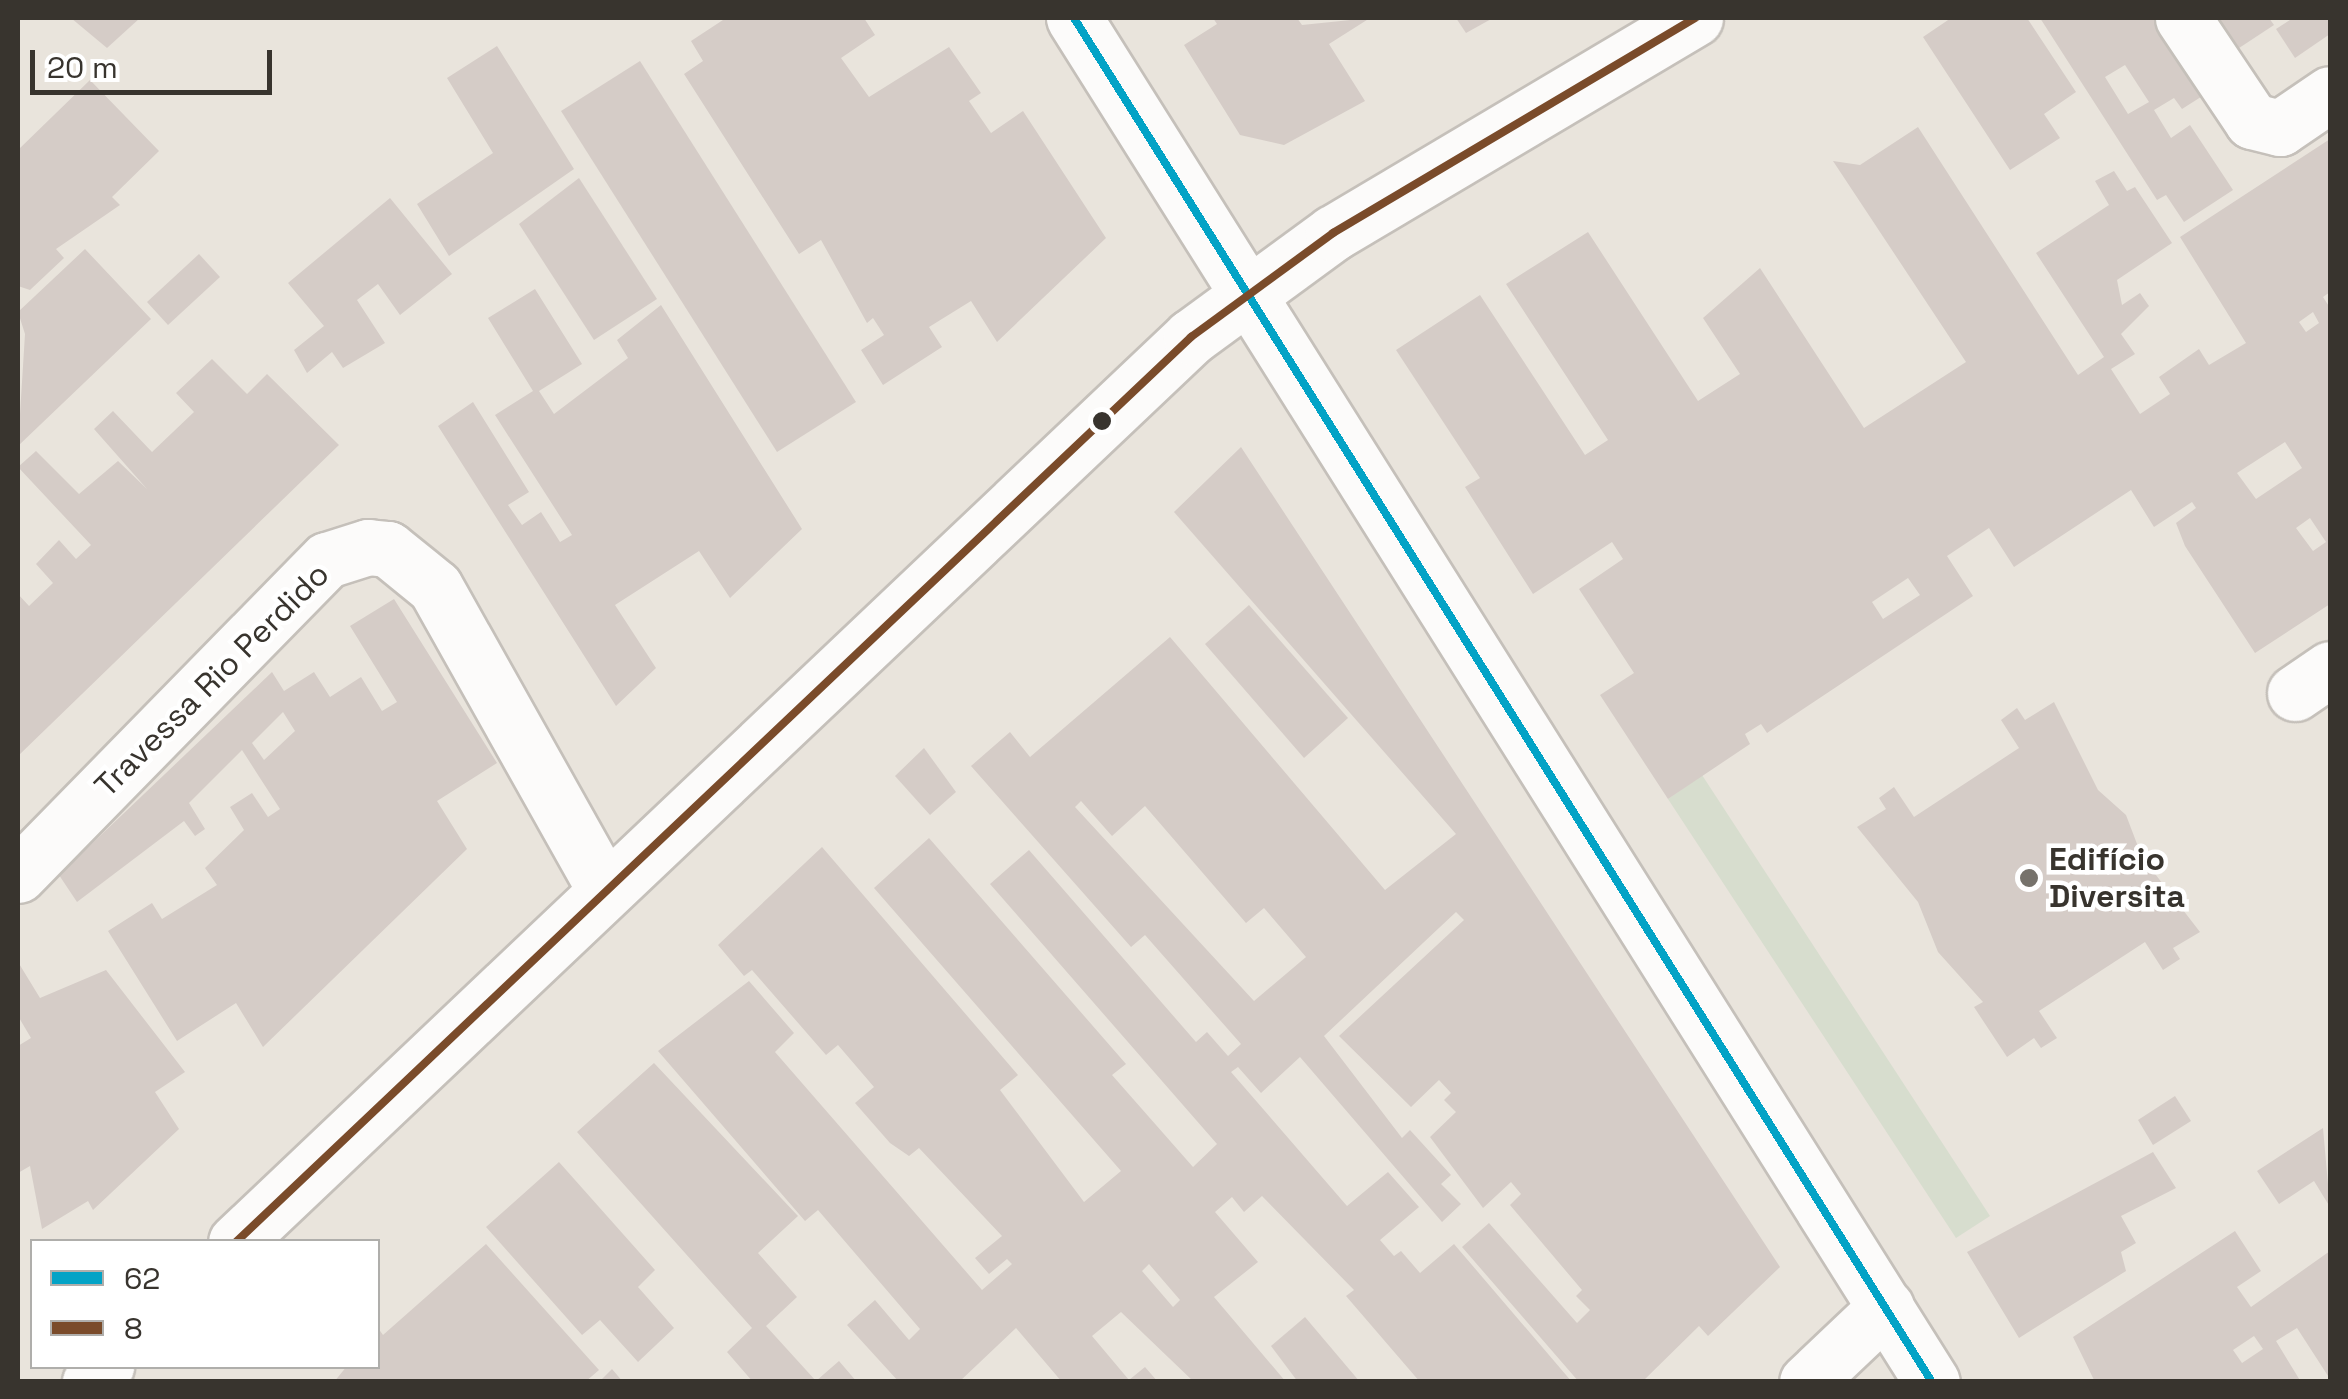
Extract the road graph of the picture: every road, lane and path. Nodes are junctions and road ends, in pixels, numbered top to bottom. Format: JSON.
{"nodes":[{"id":1,"x":1074,"y":18,"type":"edge"},
{"id":2,"x":1695,"y":18,"type":"edge"},
{"id":3,"x":2184,"y":18,"type":"edge"},
{"id":4,"x":2330,"y":94,"type":"edge"},
{"id":5,"x":1250,"y":290,"type":"junction"},
{"id":6,"x":18,"y":874,"type":"edge"},
{"id":7,"x":604,"y":888,"type":"junction"},
{"id":8,"x":239,"y":1239,"type":"edge"},
{"id":9,"x":1886,"y":1307,"type":"junction"},
{"id":10,"x":1807,"y":1382,"type":"edge"},
{"id":11,"x":1932,"y":1382,"type":"edge"}],
"edges":[{"from":1,"to":5,"type":"street"},
{"from":2,"to":5,"type":"street"},
{"from":3,"to":4,"type":"street"},
{"from":5,"to":7,"type":"street"},
{"from":5,"to":9,"type":"street"},
{"from":6,"to":7,"type":"street","name":"Travessa Rio Perdido"},
{"from":7,"to":8,"type":"street"},
{"from":9,"to":10,"type":"street"},
{"from":9,"to":11,"type":"street"}]}
